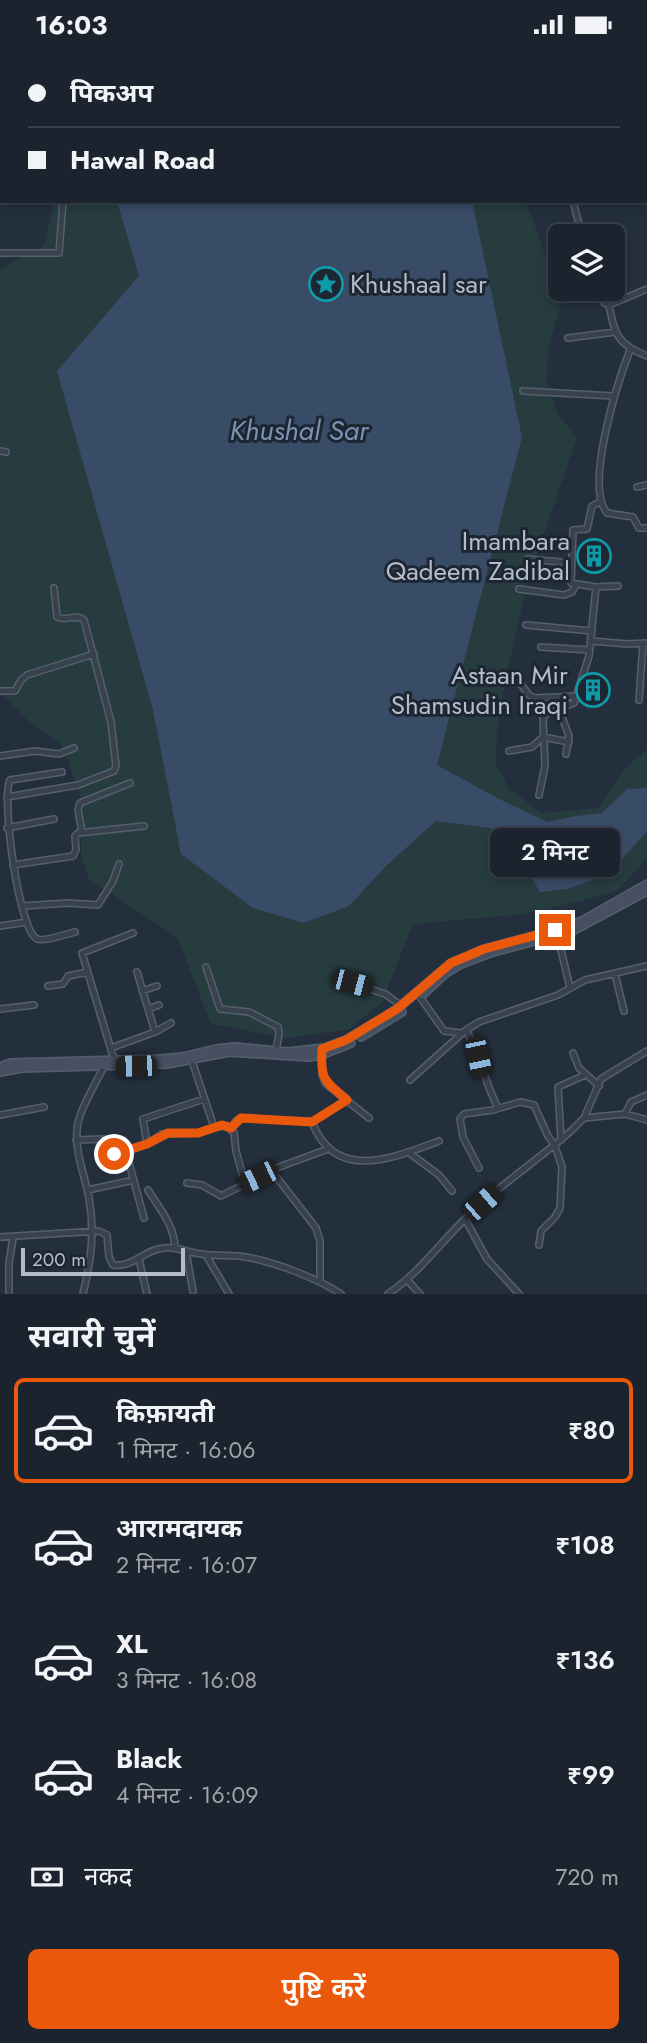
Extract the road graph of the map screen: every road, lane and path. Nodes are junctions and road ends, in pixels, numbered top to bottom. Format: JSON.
{"nodes":[{"id":1,"x":63,"y":203,"type":"edge"},
{"id":2,"x":574,"y":203,"type":"edge"},
{"id":3,"x":579,"y":224,"type":"edge"},
{"id":4,"x":0,"y":253,"type":"edge"},
{"id":5,"x":647,"y":289,"type":"edge"},
{"id":6,"x":603,"y":301,"type":"edge"},
{"id":7,"x":609,"y":305,"type":"junction"},
{"id":8,"x":615,"y":332,"type":"junction"},
{"id":9,"x":568,"y":338,"type":"dead end"},
{"id":10,"x":630,"y":349,"type":"junction"},
{"id":11,"x":647,"y":356,"type":"edge"},
{"id":12,"x":523,"y":391,"type":"dead end"},
{"id":13,"x":613,"y":396,"type":"junction"},
{"id":14,"x":647,"y":485,"type":"edge"},
{"id":15,"x":637,"y":487,"type":"dead end"},
{"id":16,"x":600,"y":502,"type":"junction"},
{"id":17,"x":647,"y":528,"type":"edge"},
{"id":18,"x":528,"y":559,"type":"dead end"},
{"id":19,"x":571,"y":563,"type":"junction"},
{"id":20,"x":576,"y":585,"type":"junction"},
{"id":21,"x":618,"y":586,"type":"dead end"},
{"id":22,"x":596,"y":587,"type":"junction"},
{"id":23,"x":54,"y":589,"type":"dead end"},
{"id":24,"x":519,"y":589,"type":"dead end"},
{"id":25,"x":526,"y":625,"type":"dead end"},
{"id":26,"x":592,"y":631,"type":"junction"},
{"id":27,"x":591,"y":641,"type":"junction"},
{"id":28,"x":645,"y":643,"type":"edge"},
{"id":29,"x":541,"y":647,"type":"dead end"},
{"id":30,"x":589,"y":650,"type":"junction"},
{"id":31,"x":94,"y":653,"type":"junction"},
{"id":32,"x":519,"y":682,"type":"dead end"},
{"id":33,"x":0,"y":691,"type":"edge"},
{"id":34,"x":578,"y":696,"type":"junction"},
{"id":35,"x":639,"y":700,"type":"dead end"},
{"id":36,"x":559,"y":709,"type":"junction"},
{"id":37,"x":543,"y":737,"type":"junction"},
{"id":38,"x":569,"y":742,"type":"junction"},
{"id":39,"x":74,"y":748,"type":"dead end"},
{"id":40,"x":509,"y":751,"type":"dead end"},
{"id":41,"x":566,"y":754,"type":"dead end"},
{"id":42,"x":0,"y":756,"type":"edge"},
{"id":43,"x":62,"y":772,"type":"dead end"},
{"id":44,"x":130,"y":783,"type":"dead end"},
{"id":45,"x":538,"y":795,"type":"dead end"},
{"id":46,"x":4,"y":802,"type":"edge"},
{"id":47,"x":54,"y":819,"type":"dead end"},
{"id":48,"x":144,"y":826,"type":"dead end"},
{"id":49,"x":8,"y":828,"type":"junction"},
{"id":50,"x":82,"y":832,"type":"junction"},
{"id":51,"x":119,"y":864,"type":"dead end"},
{"id":52,"x":13,"y":865,"type":"junction"},
{"id":53,"x":647,"y":886,"type":"edge"},
{"id":54,"x":23,"y":906,"type":"junction"},
{"id":55,"x":27,"y":922,"type":"junction"},
{"id":56,"x":0,"y":926,"type":"edge"},
{"id":57,"x":75,"y":932,"type":"dead end"},
{"id":58,"x":132,"y":933,"type":"dead end"},
{"id":59,"x":556,"y":933,"type":"junction"},
{"id":60,"x":647,"y":966,"type":"edge"},
{"id":61,"x":206,"y":967,"type":"dead end"},
{"id":62,"x":88,"y":972,"type":"junction"},
{"id":63,"x":137,"y":972,"type":"dead end"},
{"id":64,"x":615,"y":974,"type":"junction"},
{"id":65,"x":352,"y":983,"type":"dead end"},
{"id":66,"x":48,"y":986,"type":"dead end"},
{"id":67,"x":157,"y":986,"type":"dead end"},
{"id":68,"x":570,"y":988,"type":"junction"},
{"id":69,"x":142,"y":991,"type":"junction"},
{"id":70,"x":417,"y":997,"type":"junction"},
{"id":71,"x":34,"y":1005,"type":"dead end"},
{"id":72,"x":159,"y":1005,"type":"dead end"},
{"id":73,"x":402,"y":1006,"type":"junction"},
{"id":74,"x":0,"y":1009,"type":"edge"},
{"id":75,"x":148,"y":1009,"type":"junction"},
{"id":76,"x":624,"y":1011,"type":"dead end"},
{"id":77,"x":171,"y":1023,"type":"dead end"},
{"id":78,"x":463,"y":1032,"type":"junction"},
{"id":79,"x":155,"y":1033,"type":"junction"},
{"id":80,"x":111,"y":1048,"type":"junction"},
{"id":81,"x":276,"y":1051,"type":"junction"},
{"id":82,"x":647,"y":1051,"type":"edge"},
{"id":83,"x":322,"y":1052,"type":"junction"},
{"id":84,"x":573,"y":1053,"type":"dead end"},
{"id":85,"x":192,"y":1061,"type":"junction"},
{"id":86,"x":115,"y":1063,"type":"junction"},
{"id":87,"x":104,"y":1066,"type":"junction"},
{"id":88,"x":0,"y":1071,"type":"edge"},
{"id":89,"x":585,"y":1075,"type":"junction"},
{"id":90,"x":410,"y":1080,"type":"dead end"},
{"id":91,"x":598,"y":1086,"type":"junction"},
{"id":92,"x":647,"y":1095,"type":"edge"},
{"id":93,"x":204,"y":1099,"type":"junction"},
{"id":94,"x":347,"y":1100,"type":"junction"},
{"id":95,"x":44,"y":1107,"type":"dead end"},
{"id":96,"x":498,"y":1108,"type":"junction"},
{"id":97,"x":625,"y":1114,"type":"junction"},
{"id":98,"x":0,"y":1115,"type":"edge"},
{"id":99,"x":369,"y":1118,"type":"dead end"},
{"id":100,"x":584,"y":1118,"type":"junction"},
{"id":101,"x":647,"y":1120,"type":"edge"},
{"id":102,"x":312,"y":1122,"type":"junction"},
{"id":103,"x":214,"y":1127,"type":"junction"},
{"id":104,"x":231,"y":1128,"type":"junction"},
{"id":105,"x":76,"y":1140,"type":"junction"},
{"id":106,"x":439,"y":1140,"type":"dead end"},
{"id":107,"x":561,"y":1140,"type":"junction"},
{"id":108,"x":147,"y":1144,"type":"junction"},
{"id":109,"x":555,"y":1146,"type":"junction"},
{"id":110,"x":328,"y":1149,"type":"junction"},
{"id":111,"x":127,"y":1152,"type":"junction"},
{"id":112,"x":408,"y":1152,"type":"junction"},
{"id":113,"x":479,"y":1168,"type":"dead end"},
{"id":114,"x":271,"y":1170,"type":"junction"},
{"id":115,"x":134,"y":1180,"type":"junction"},
{"id":116,"x":187,"y":1183,"type":"dead end"},
{"id":117,"x":245,"y":1184,"type":"junction"},
{"id":118,"x":88,"y":1190,"type":"junction"},
{"id":119,"x":148,"y":1190,"type":"dead end"},
{"id":120,"x":452,"y":1191,"type":"dead end"},
{"id":121,"x":144,"y":1219,"type":"dead end"},
{"id":122,"x":465,"y":1219,"type":"junction"},
{"id":123,"x":93,"y":1231,"type":"junction"},
{"id":124,"x":0,"y":1237,"type":"edge"},
{"id":125,"x":13,"y":1238,"type":"junction"},
{"id":126,"x":539,"y":1245,"type":"dead end"},
{"id":127,"x":174,"y":1248,"type":"junction"},
{"id":128,"x":186,"y":1252,"type":"junction"},
{"id":129,"x":206,"y":1255,"type":"junction"},
{"id":130,"x":139,"y":1259,"type":"junction"},
{"id":131,"x":408,"y":1281,"type":"junction"},
{"id":132,"x":320,"y":1282,"type":"junction"},
{"id":133,"x":193,"y":1291,"type":"dead end"},
{"id":134,"x":9,"y":1294,"type":"edge"},
{"id":135,"x":83,"y":1294,"type":"edge"},
{"id":136,"x":147,"y":1294,"type":"edge"},
{"id":137,"x":229,"y":1294,"type":"edge"},
{"id":138,"x":341,"y":1294,"type":"edge"},
{"id":139,"x":388,"y":1294,"type":"edge"},
{"id":140,"x":421,"y":1294,"type":"edge"},
{"id":141,"x":519,"y":1294,"type":"edge"}],
"edges":[{"from":1,"to":4,"type":"street"},
{"from":2,"to":3,"type":"street"},
{"from":5,"to":7,"type":"street"},
{"from":6,"to":7,"type":"street"},
{"from":7,"to":8,"type":"street"},
{"from":8,"to":9,"type":"street"},
{"from":8,"to":10,"type":"street"},
{"from":10,"to":11,"type":"street"},
{"from":10,"to":13,"type":"street"},
{"from":12,"to":13,"type":"street"},
{"from":13,"to":16,"type":"street"},
{"from":14,"to":15,"type":"street"},
{"from":16,"to":17,"type":"street"},
{"from":16,"to":19,"type":"street"},
{"from":18,"to":19,"type":"street"},
{"from":19,"to":20,"type":"street"},
{"from":20,"to":22,"type":"street"},
{"from":20,"to":24,"type":"street"},
{"from":21,"to":22,"type":"street"},
{"from":22,"to":26,"type":"street"},
{"from":23,"to":31,"type":"street"},
{"from":25,"to":26,"type":"street"},
{"from":26,"to":27,"type":"street"},
{"from":27,"to":28,"type":"street"},
{"from":27,"to":30,"type":"street"},
{"from":28,"to":35,"type":"street"},
{"from":29,"to":30,"type":"street"},
{"from":30,"to":34,"type":"street"},
{"from":31,"to":33,"type":"street"},
{"from":31,"to":46,"type":"street"},
{"from":32,"to":34,"type":"street"},
{"from":34,"to":36,"type":"street"},
{"from":36,"to":37,"type":"street"},
{"from":36,"to":38,"type":"street"},
{"from":37,"to":38,"type":"street"},
{"from":37,"to":40,"type":"street"},
{"from":37,"to":45,"type":"street"},
{"from":38,"to":41,"type":"street"},
{"from":39,"to":42,"type":"street"},
{"from":43,"to":46,"type":"street"},
{"from":44,"to":50,"type":"street"},
{"from":46,"to":49,"type":"street"},
{"from":47,"to":49,"type":"street"},
{"from":48,"to":50,"type":"street"},
{"from":49,"to":52,"type":"street"},
{"from":50,"to":52,"type":"street"},
{"from":51,"to":54,"type":"street"},
{"from":52,"to":54,"type":"street"},
{"from":53,"to":59,"type":"main road"},
{"from":54,"to":55,"type":"street"},
{"from":55,"to":56,"type":"street"},
{"from":55,"to":57,"type":"street"},
{"from":58,"to":62,"type":"street"},
{"from":59,"to":68,"type":"street"},
{"from":59,"to":70,"type":"main road"},
{"from":60,"to":64,"type":"street"},
{"from":61,"to":81,"type":"street"},
{"from":62,"to":66,"type":"street"},
{"from":62,"to":80,"type":"street"},
{"from":63,"to":69,"type":"street"},
{"from":64,"to":68,"type":"street"},
{"from":64,"to":76,"type":"street"},
{"from":65,"to":73,"type":"street"},
{"from":67,"to":69,"type":"street"},
{"from":68,"to":78,"type":"street"},
{"from":69,"to":75,"type":"street"},
{"from":70,"to":73,"type":"main road"},
{"from":70,"to":78,"type":"street"},
{"from":70,"to":83,"type":"main road"},
{"from":71,"to":74,"type":"street"},
{"from":72,"to":75,"type":"street"},
{"from":73,"to":83,"type":"main road"},
{"from":75,"to":79,"type":"street"},
{"from":77,"to":79,"type":"street"},
{"from":78,"to":90,"type":"street"},
{"from":78,"to":96,"type":"street"},
{"from":79,"to":80,"type":"street"},
{"from":80,"to":86,"type":"street"},
{"from":81,"to":83,"type":"main road"},
{"from":81,"to":86,"type":"main road"},
{"from":82,"to":91,"type":"street"},
{"from":83,"to":85,"type":"main road"},
{"from":83,"to":94,"type":"street"},
{"from":84,"to":89,"type":"street"},
{"from":85,"to":86,"type":"main road"},
{"from":85,"to":93,"type":"street"},
{"from":86,"to":87,"type":"main road"},
{"from":86,"to":88,"type":"main road"},
{"from":87,"to":88,"type":"main road"},
{"from":87,"to":105,"type":"street"},
{"from":89,"to":91,"type":"street"},
{"from":89,"to":107,"type":"street"},
{"from":91,"to":100,"type":"street"},
{"from":92,"to":97,"type":"street"},
{"from":93,"to":103,"type":"street"},
{"from":93,"to":108,"type":"street"},
{"from":94,"to":99,"type":"street"},
{"from":94,"to":102,"type":"street"},
{"from":95,"to":98,"type":"street"},
{"from":96,"to":109,"type":"street"},
{"from":96,"to":113,"type":"street"},
{"from":97,"to":100,"type":"street"},
{"from":97,"to":101,"type":"street"},
{"from":100,"to":107,"type":"street"},
{"from":102,"to":104,"type":"street"},
{"from":102,"to":110,"type":"street"},
{"from":103,"to":104,"type":"street"},
{"from":103,"to":108,"type":"street"},
{"from":104,"to":117,"type":"street"},
{"from":105,"to":111,"type":"street"},
{"from":105,"to":118,"type":"street"},
{"from":106,"to":112,"type":"street"},
{"from":107,"to":109,"type":"street"},
{"from":108,"to":111,"type":"street"},
{"from":109,"to":122,"type":"street"},
{"from":109,"to":126,"type":"street"},
{"from":110,"to":112,"type":"street"},
{"from":110,"to":114,"type":"street"},
{"from":111,"to":115,"type":"street"},
{"from":112,"to":120,"type":"street"},
{"from":114,"to":117,"type":"street"},
{"from":114,"to":132,"type":"street"},
{"from":115,"to":118,"type":"street"},
{"from":115,"to":121,"type":"street"},
{"from":116,"to":117,"type":"street"},
{"from":118,"to":123,"type":"street"},
{"from":119,"to":127,"type":"street"},
{"from":122,"to":131,"type":"street"},
{"from":122,"to":141,"type":"street"},
{"from":123,"to":125,"type":"street"},
{"from":123,"to":130,"type":"street"},
{"from":123,"to":135,"type":"street"},
{"from":124,"to":125,"type":"street"},
{"from":125,"to":134,"type":"street"},
{"from":127,"to":128,"type":"street"},
{"from":127,"to":130,"type":"street"},
{"from":128,"to":129,"type":"street"},
{"from":128,"to":133,"type":"street"},
{"from":129,"to":132,"type":"street"},
{"from":129,"to":137,"type":"street"},
{"from":130,"to":136,"type":"street"},
{"from":131,"to":139,"type":"street"},
{"from":131,"to":140,"type":"street"},
{"from":132,"to":138,"type":"street"}]}
